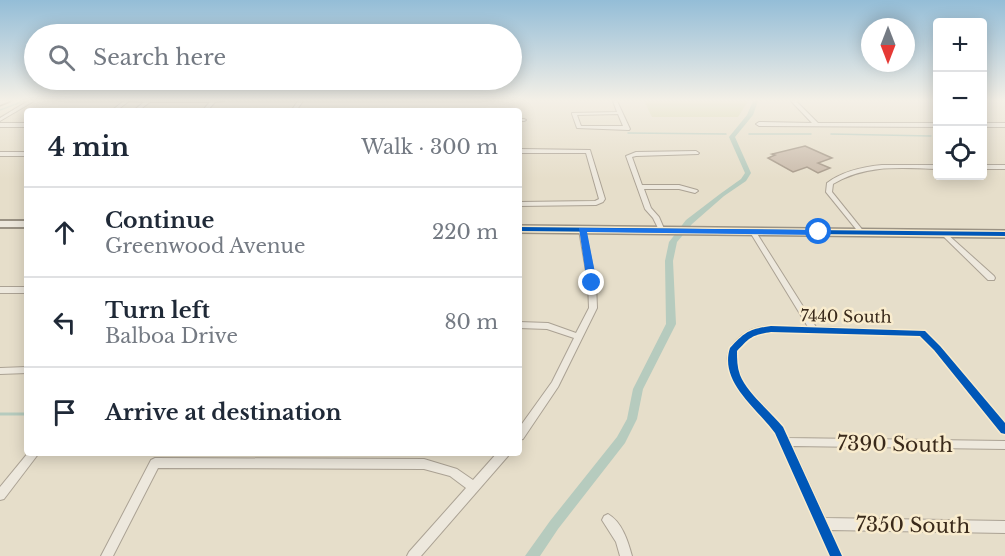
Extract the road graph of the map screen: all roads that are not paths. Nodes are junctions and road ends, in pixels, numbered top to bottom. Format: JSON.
{"nodes":[{"id":1,"x":579,"y":127,"type":"edge"},
{"id":2,"x":627,"y":127,"type":"edge"},
{"id":3,"x":522,"y":151,"type":"edge"},
{"id":4,"x":696,"y":153,"type":"dead end"},
{"id":5,"x":0,"y":154,"type":"edge"},
{"id":6,"x":24,"y":154,"type":"edge"},
{"id":7,"x":933,"y":167,"type":"edge"},
{"id":8,"x":987,"y":167,"type":"edge"},
{"id":9,"x":1005,"y":167,"type":"edge"},
{"id":10,"x":640,"y":187,"type":"junction"},
{"id":11,"x":695,"y":190,"type":"dead end"},
{"id":12,"x":522,"y":204,"type":"edge"},
{"id":13,"x":0,"y":224,"type":"edge"},
{"id":14,"x":24,"y":224,"type":"edge"},
{"id":15,"x":522,"y":229,"type":"edge"},
{"id":16,"x":582,"y":230,"type":"junction"},
{"id":17,"x":665,"y":231,"type":"junction"},
{"id":18,"x":753,"y":232,"type":"junction"},
{"id":19,"x":862,"y":233,"type":"junction"},
{"id":20,"x":944,"y":234,"type":"junction"},
{"id":21,"x":1005,"y":234,"type":"edge"},
{"id":22,"x":991,"y":278,"type":"dead end"},
{"id":23,"x":0,"y":290,"type":"edge"},
{"id":24,"x":24,"y":290,"type":"edge"},
{"id":25,"x":522,"y":325,"type":"edge"},
{"id":26,"x":813,"y":329,"type":"junction"},
{"id":27,"x":579,"y":337,"type":"junction"},
{"id":28,"x":0,"y":370,"type":"edge"},
{"id":29,"x":24,"y":370,"type":"edge"},
{"id":30,"x":1005,"y":430,"type":"edge"},
{"id":31,"x":522,"y":432,"type":"edge"},
{"id":32,"x":785,"y":442,"type":"junction"},
{"id":33,"x":1005,"y":445,"type":"edge"},
{"id":34,"x":32,"y":456,"type":"edge"},
{"id":35,"x":501,"y":456,"type":"edge"},
{"id":36,"x":474,"y":487,"type":"junction"},
{"id":37,"x":0,"y":495,"type":"edge"},
{"id":38,"x":608,"y":520,"type":"dead end"},
{"id":39,"x":822,"y":524,"type":"junction"},
{"id":40,"x":1005,"y":527,"type":"edge"},
{"id":41,"x":107,"y":556,"type":"edge"},
{"id":42,"x":413,"y":556,"type":"edge"},
{"id":43,"x":626,"y":556,"type":"edge"},
{"id":44,"x":836,"y":556,"type":"edge"}],
"edges":[{"from":1,"to":2,"type":"street"},
{"from":3,"to":12,"type":"street"},
{"from":4,"to":10,"type":"street"},
{"from":5,"to":6,"type":"street"},
{"from":7,"to":19,"type":"street"},
{"from":8,"to":9,"type":"street"},
{"from":10,"to":11,"type":"street"},
{"from":10,"to":17,"type":"street"},
{"from":13,"to":14,"type":"street"},
{"from":15,"to":16,"type":"street"},
{"from":16,"to":17,"type":"street"},
{"from":16,"to":27,"type":"street"},
{"from":17,"to":18,"type":"street"},
{"from":18,"to":19,"type":"street"},
{"from":18,"to":26,"type":"street"},
{"from":19,"to":20,"type":"street"},
{"from":20,"to":21,"type":"street"},
{"from":20,"to":22,"type":"street"},
{"from":23,"to":24,"type":"street"},
{"from":25,"to":27,"type":"street"},
{"from":26,"to":30,"type":"street","name":"7440 South"},
{"from":26,"to":32,"type":"street","name":"7440 South"},
{"from":27,"to":31,"type":"street"},
{"from":28,"to":29,"type":"street"},
{"from":32,"to":33,"type":"street","name":"7390 South"},
{"from":32,"to":39,"type":"street","name":"7440 South"},
{"from":34,"to":37,"type":"street"},
{"from":35,"to":36,"type":"street"},
{"from":36,"to":41,"type":"street"},
{"from":36,"to":42,"type":"street"},
{"from":38,"to":43,"type":"street"},
{"from":39,"to":40,"type":"street","name":"7350 South"},
{"from":39,"to":44,"type":"street","name":"7440 South"}]}
